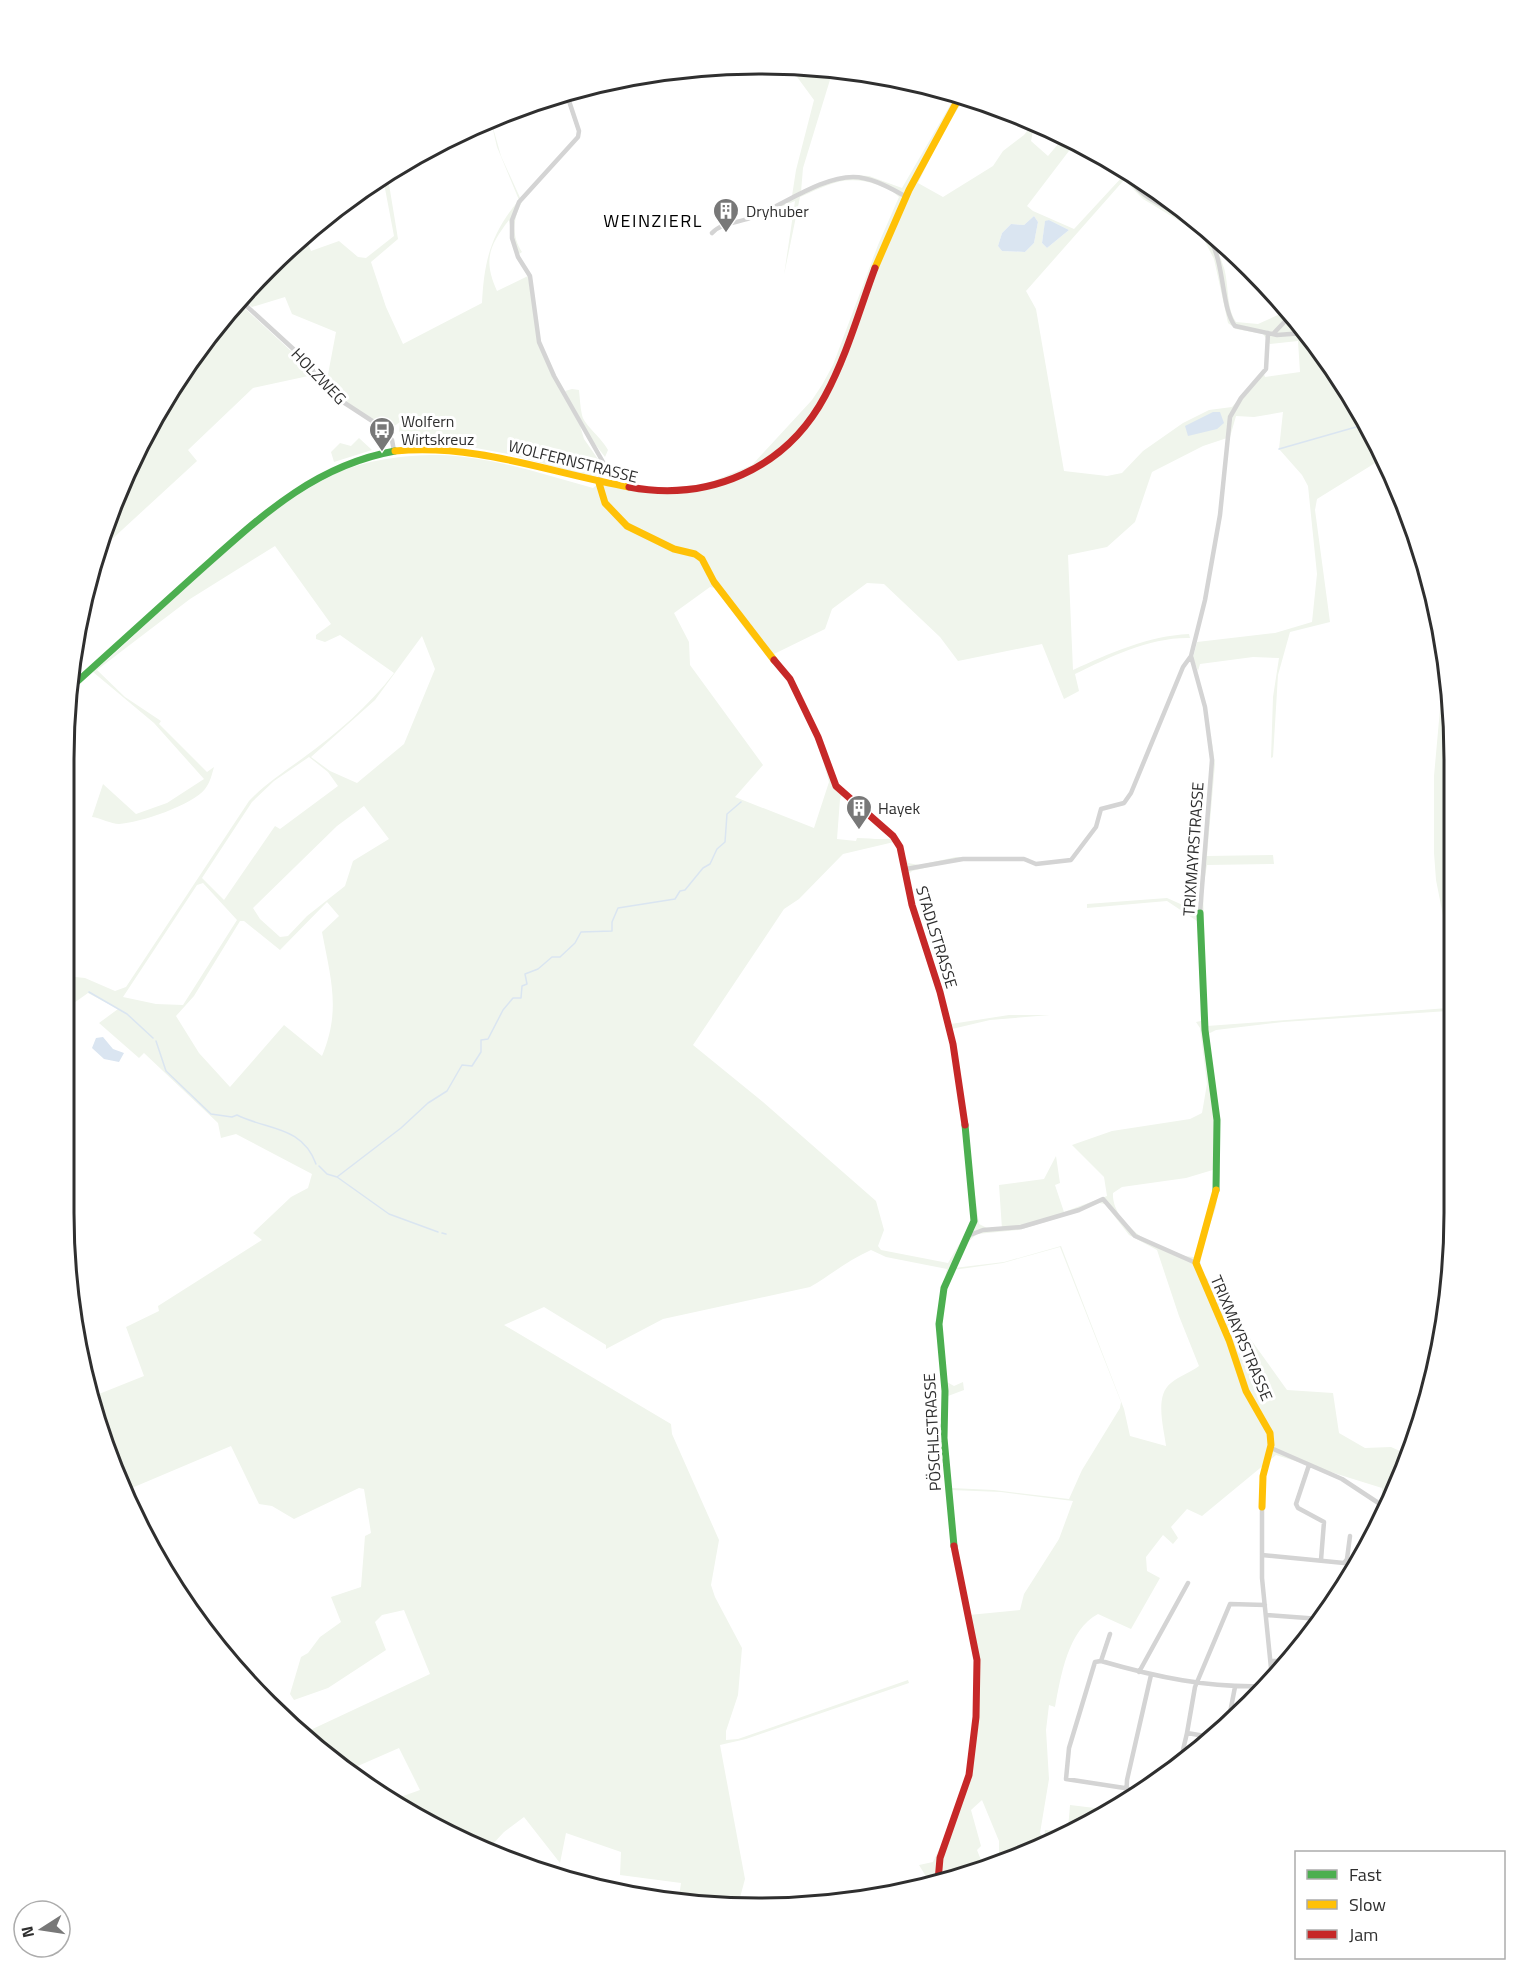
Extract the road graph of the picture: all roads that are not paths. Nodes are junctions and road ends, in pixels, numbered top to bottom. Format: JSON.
{"nodes":[{"id":1,"x":569,"y":101,"type":"edge"},
{"id":2,"x":956,"y":103,"type":"edge"},
{"id":3,"x":1134,"y":186,"type":"edge"},
{"id":4,"x":905,"y":196,"type":"junction"},
{"id":5,"x":1169,"y":210,"type":"edge"},
{"id":6,"x":712,"y":233,"type":"dead end"},
{"id":7,"x":1212,"y":245,"type":"edge"},
{"id":8,"x":245,"y":305,"type":"edge"},
{"id":9,"x":1285,"y":323,"type":"joint"},
{"id":10,"x":1270,"y":333,"type":"junction"},
{"id":11,"x":1291,"y":334,"type":"junction"},
{"id":12,"x":1296,"y":334,"type":"edge"},
{"id":13,"x":394,"y":451,"type":"junction"},
{"id":14,"x":599,"y":483,"type":"junction"},
{"id":15,"x":1191,"y":656,"type":"junction"},
{"id":16,"x":78,"y":681,"type":"edge"},
{"id":17,"x":906,"y":869,"type":"junction"},
{"id":18,"x":1200,"y":913,"type":"joint"},
{"id":19,"x":974,"y":1221,"type":"junction"},
{"id":20,"x":983,"y":1230,"type":"junction"},
{"id":21,"x":970,"y":1234,"type":"junction"},
{"id":22,"x":1196,"y":1263,"type":"junction"},
{"id":23,"x":1271,"y":1448,"type":"junction"},
{"id":24,"x":1309,"y":1465,"type":"junction"},
{"id":25,"x":1378,"y":1503,"type":"edge"},
{"id":26,"x":1262,"y":1507,"type":"joint"},
{"id":27,"x":1350,"y":1536,"type":"dead end"},
{"id":28,"x":1262,"y":1554,"type":"junction"},
{"id":29,"x":1321,"y":1560,"type":"junction"},
{"id":30,"x":1188,"y":1583,"type":"dead end"},
{"id":31,"x":1265,"y":1605,"type":"junction"},
{"id":32,"x":1266,"y":1615,"type":"junction"},
{"id":33,"x":1310,"y":1618,"type":"edge"},
{"id":34,"x":1110,"y":1634,"type":"dead end"},
{"id":35,"x":1101,"y":1661,"type":"junction"},
{"id":36,"x":1270,"y":1661,"type":"junction"},
{"id":37,"x":1276,"y":1661,"type":"edge"},
{"id":38,"x":1271,"y":1667,"type":"edge"},
{"id":39,"x":1139,"y":1672,"type":"junction"},
{"id":40,"x":1151,"y":1675,"type":"junction"},
{"id":41,"x":1197,"y":1684,"type":"junction"},
{"id":42,"x":1253,"y":1686,"type":"edge"},
{"id":43,"x":1235,"y":1687,"type":"junction"},
{"id":44,"x":1231,"y":1709,"type":"edge"},
{"id":45,"x":1187,"y":1733,"type":"junction"},
{"id":46,"x":1201,"y":1735,"type":"edge"},
{"id":47,"x":1182,"y":1750,"type":"dead end"},
{"id":48,"x":1125,"y":1789,"type":"joint"},
{"id":49,"x":938,"y":1873,"type":"edge"}],
"edges":[{"from":1,"to":14,"type":"street"},
{"from":2,"to":4,"type":"street","name":"WOLFERNSTRASSE"},
{"from":3,"to":5,"type":"street"},
{"from":4,"to":6,"type":"street"},
{"from":4,"to":14,"type":"street","name":"WOLFERNSTRASSE"},
{"from":7,"to":10,"type":"street"},
{"from":8,"to":13,"type":"street","name":"HOLZWEG"},
{"from":9,"to":10,"type":"street"},
{"from":9,"to":11,"type":"street"},
{"from":10,"to":11,"type":"street"},
{"from":10,"to":15,"type":"street","name":"TRIXMAYRSTRASSE"},
{"from":11,"to":12,"type":"street"},
{"from":13,"to":14,"type":"street","name":"WOLFERNSTRASSE"},
{"from":13,"to":16,"type":"street","name":"WOLFERNSTRASSE"},
{"from":14,"to":17,"type":"street","name":"STADLSTRASSE"},
{"from":15,"to":17,"type":"street"},
{"from":15,"to":18,"type":"street","name":"TRIXMAYRSTRASSE"},
{"from":17,"to":19,"type":"street","name":"STADLSTRASSE"},
{"from":18,"to":22,"type":"street","name":"TRIXMAYRSTRASSE"},
{"from":19,"to":20,"type":"street"},
{"from":19,"to":21,"type":"street","name":"STADLSTRASSE"},
{"from":20,"to":21,"type":"street"},
{"from":20,"to":22,"type":"street"},
{"from":21,"to":49,"type":"street","name":"PÖSCHLSTRASSE"},
{"from":22,"to":23,"type":"street","name":"TRIXMAYRSTRASSE"},
{"from":23,"to":24,"type":"street"},
{"from":23,"to":26,"type":"street"},
{"from":24,"to":25,"type":"street"},
{"from":24,"to":29,"type":"street"},
{"from":26,"to":28,"type":"street"},
{"from":27,"to":29,"type":"street"},
{"from":28,"to":29,"type":"street"},
{"from":28,"to":31,"type":"street"},
{"from":30,"to":39,"type":"street"},
{"from":31,"to":32,"type":"street"},
{"from":31,"to":41,"type":"street"},
{"from":32,"to":33,"type":"street"},
{"from":32,"to":36,"type":"street"},
{"from":34,"to":35,"type":"street"},
{"from":35,"to":39,"type":"street"},
{"from":35,"to":48,"type":"street"},
{"from":36,"to":37,"type":"street"},
{"from":36,"to":38,"type":"street"},
{"from":39,"to":40,"type":"street"},
{"from":40,"to":41,"type":"street"},
{"from":40,"to":48,"type":"street"},
{"from":41,"to":43,"type":"street"},
{"from":41,"to":45,"type":"street"},
{"from":42,"to":43,"type":"street"},
{"from":43,"to":44,"type":"street"},
{"from":45,"to":46,"type":"street"},
{"from":45,"to":47,"type":"street"}]}
